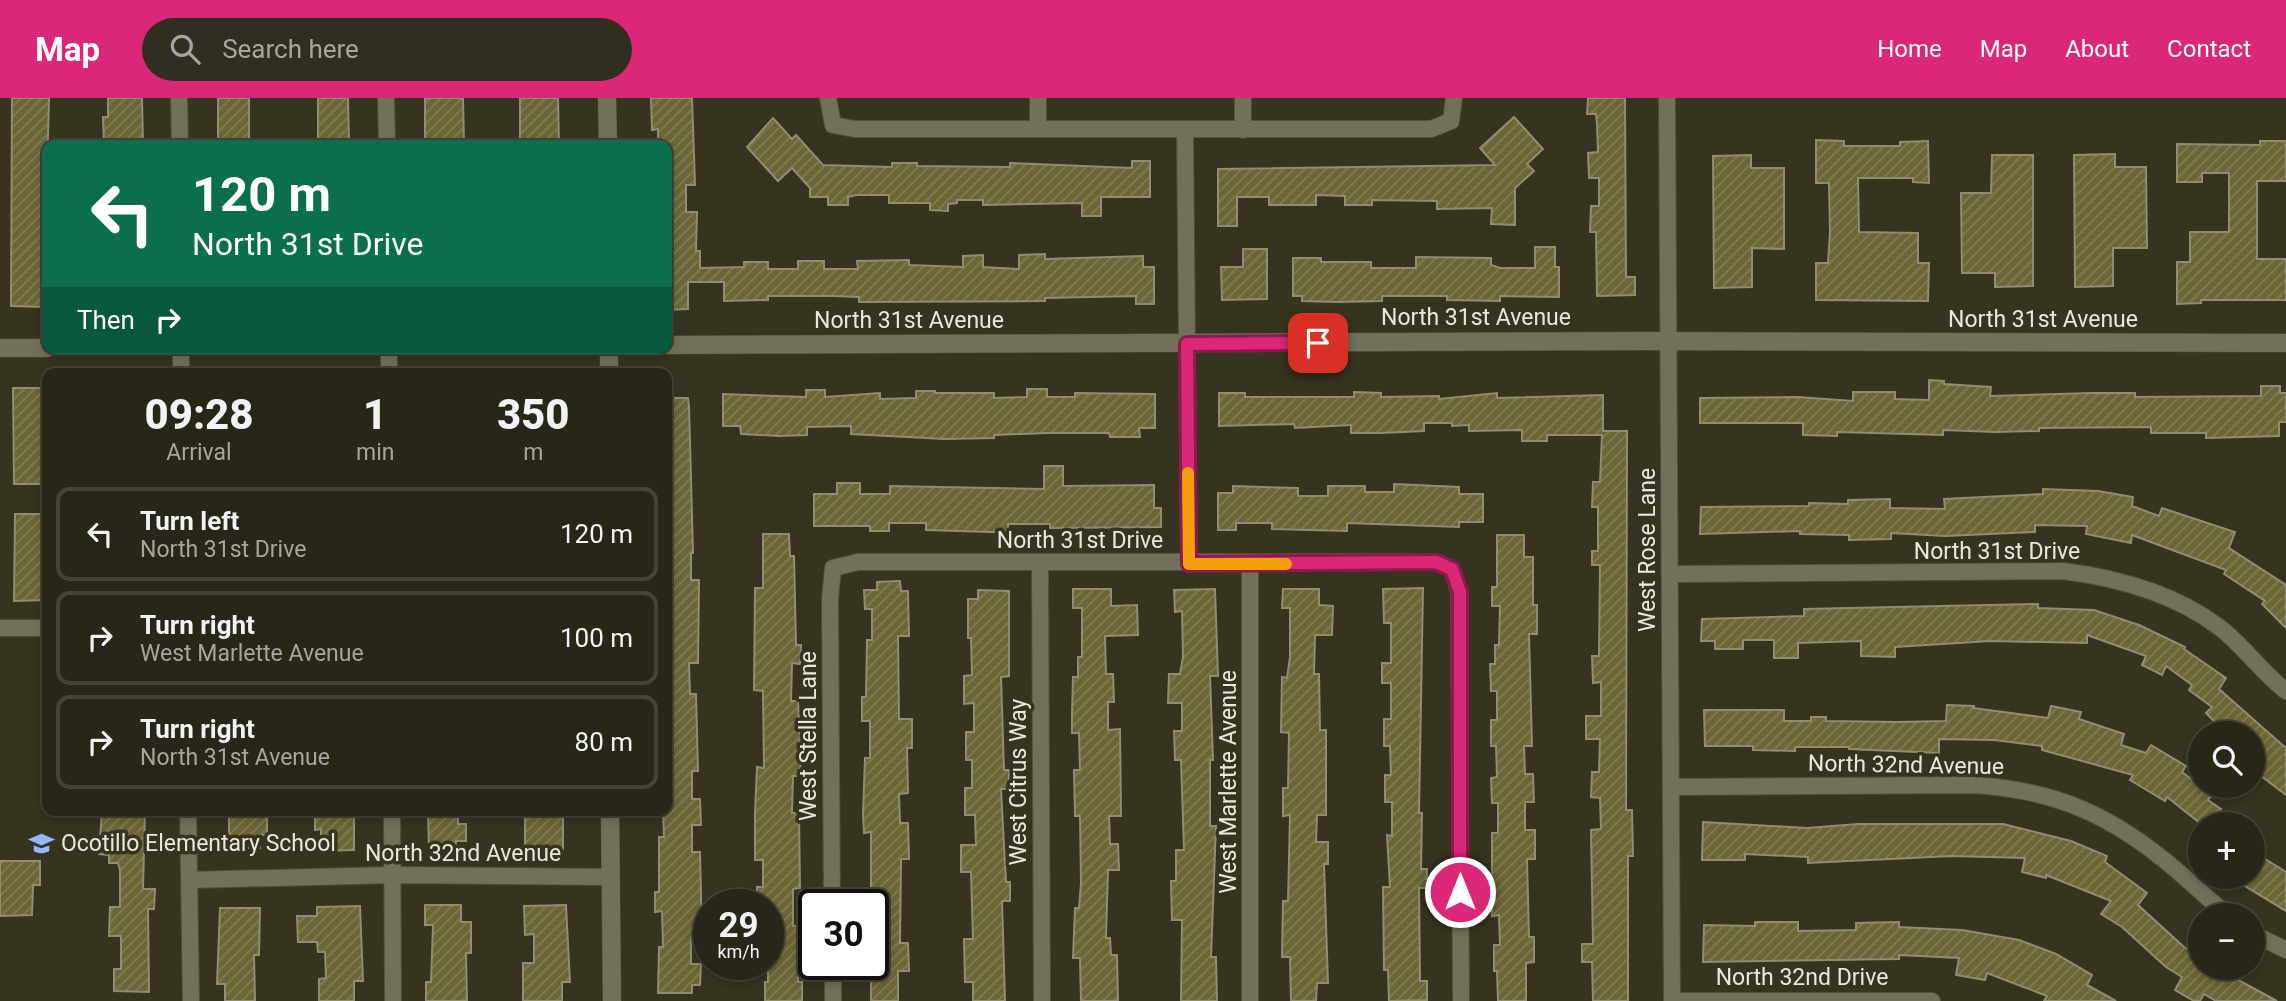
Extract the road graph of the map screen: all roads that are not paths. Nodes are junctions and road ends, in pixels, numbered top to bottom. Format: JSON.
{"nodes":[{"id":1,"x":179,"y":98,"type":"edge"},
{"id":2,"x":386,"y":98,"type":"edge"},
{"id":3,"x":607,"y":98,"type":"edge"},
{"id":4,"x":828,"y":98,"type":"edge"},
{"id":5,"x":1038,"y":98,"type":"edge"},
{"id":6,"x":1242,"y":98,"type":"edge"},
{"id":7,"x":1454,"y":98,"type":"edge"},
{"id":8,"x":1667,"y":98,"type":"edge"},
{"id":9,"x":1038,"y":129,"type":"junction"},
{"id":10,"x":1185,"y":130,"type":"junction"},
{"id":11,"x":1243,"y":130,"type":"junction"},
{"id":12,"x":180,"y":140,"type":"edge"},
{"id":13,"x":387,"y":140,"type":"edge"},
{"id":14,"x":608,"y":140,"type":"edge"},
{"id":15,"x":1668,"y":341,"type":"junction"},
{"id":16,"x":2286,"y":343,"type":"edge"},
{"id":17,"x":1187,"y":344,"type":"junction"},
{"id":18,"x":672,"y":345,"type":"edge"},
{"id":19,"x":0,"y":348,"type":"edge"},
{"id":20,"x":42,"y":348,"type":"edge"},
{"id":21,"x":1040,"y":563,"type":"junction"},
{"id":22,"x":1189,"y":564,"type":"junction"},
{"id":23,"x":1251,"y":564,"type":"junction"},
{"id":24,"x":833,"y":568,"type":"joint"},
{"id":25,"x":1670,"y":574,"type":"junction"},
{"id":26,"x":0,"y":628,"type":"edge"},
{"id":27,"x":42,"y":628,"type":"edge"},
{"id":28,"x":2286,"y":691,"type":"edge"},
{"id":29,"x":1671,"y":787,"type":"junction"},
{"id":30,"x":188,"y":816,"type":"edge"},
{"id":31,"x":392,"y":816,"type":"edge"},
{"id":32,"x":610,"y":816,"type":"edge"},
{"id":33,"x":392,"y":875,"type":"junction"},
{"id":34,"x":610,"y":877,"type":"junction"},
{"id":35,"x":190,"y":880,"type":"junction"},
{"id":36,"x":832,"y":889,"type":"edge"},
{"id":37,"x":2214,"y":903,"type":"edge"},
{"id":38,"x":2265,"y":940,"type":"edge"},
{"id":39,"x":2286,"y":950,"type":"edge"},
{"id":40,"x":832,"y":980,"type":"edge"},
{"id":41,"x":1889,"y":1000,"type":"edge"},
{"id":42,"x":191,"y":1001,"type":"edge"},
{"id":43,"x":393,"y":1001,"type":"edge"},
{"id":44,"x":611,"y":1001,"type":"edge"},
{"id":45,"x":833,"y":1001,"type":"edge"},
{"id":46,"x":1042,"y":1001,"type":"edge"},
{"id":47,"x":1250,"y":1001,"type":"edge"},
{"id":48,"x":1461,"y":1001,"type":"edge"},
{"id":49,"x":1672,"y":1001,"type":"edge"},
{"id":50,"x":1932,"y":1001,"type":"edge"}],
"edges":[{"from":1,"to":12,"type":"street"},
{"from":2,"to":13,"type":"street"},
{"from":3,"to":14,"type":"street"},
{"from":4,"to":9,"type":"street"},
{"from":5,"to":9,"type":"street"},
{"from":6,"to":11,"type":"street"},
{"from":7,"to":11,"type":"street"},
{"from":8,"to":15,"type":"street","name":"West Rose Lane"},
{"from":9,"to":10,"type":"street"},
{"from":10,"to":11,"type":"street"},
{"from":10,"to":17,"type":"street"},
{"from":15,"to":16,"type":"street","name":"North 31st Avenue"},
{"from":15,"to":17,"type":"street","name":"North 31st Avenue"},
{"from":15,"to":25,"type":"street","name":"West Rose Lane"},
{"from":17,"to":18,"type":"street","name":"North 31st Avenue"},
{"from":17,"to":22,"type":"street"},
{"from":19,"to":20,"type":"street"},
{"from":21,"to":22,"type":"street","name":"North 31st Drive"},
{"from":21,"to":24,"type":"street","name":"North 31st Drive"},
{"from":21,"to":46,"type":"street","name":"West Citrus Way"},
{"from":22,"to":23,"type":"street","name":"North 31st Drive"},
{"from":23,"to":47,"type":"street","name":"West Marlette Avenue"},
{"from":23,"to":48,"type":"street","name":"North 31st Drive"},
{"from":24,"to":36,"type":"street","name":"West Stella Lane"},
{"from":25,"to":28,"type":"street","name":"North 31st Drive"},
{"from":25,"to":29,"type":"street","name":"West Rose Lane"},
{"from":26,"to":27,"type":"street"},
{"from":29,"to":37,"type":"street","name":"North 32nd Avenue"},
{"from":29,"to":49,"type":"street","name":"West Rose Lane"},
{"from":30,"to":35,"type":"street"},
{"from":31,"to":33,"type":"street"},
{"from":32,"to":34,"type":"street"},
{"from":33,"to":34,"type":"street","name":"North 32nd Avenue"},
{"from":33,"to":35,"type":"street","name":"North 32nd Avenue"},
{"from":33,"to":43,"type":"street"},
{"from":34,"to":44,"type":"street"},
{"from":35,"to":42,"type":"street"},
{"from":38,"to":39,"type":"street"},
{"from":40,"to":45,"type":"street"},
{"from":41,"to":49,"type":"street","name":"North 32nd Drive"},
{"from":41,"to":50,"type":"street","name":"North 32nd Drive"}]}
